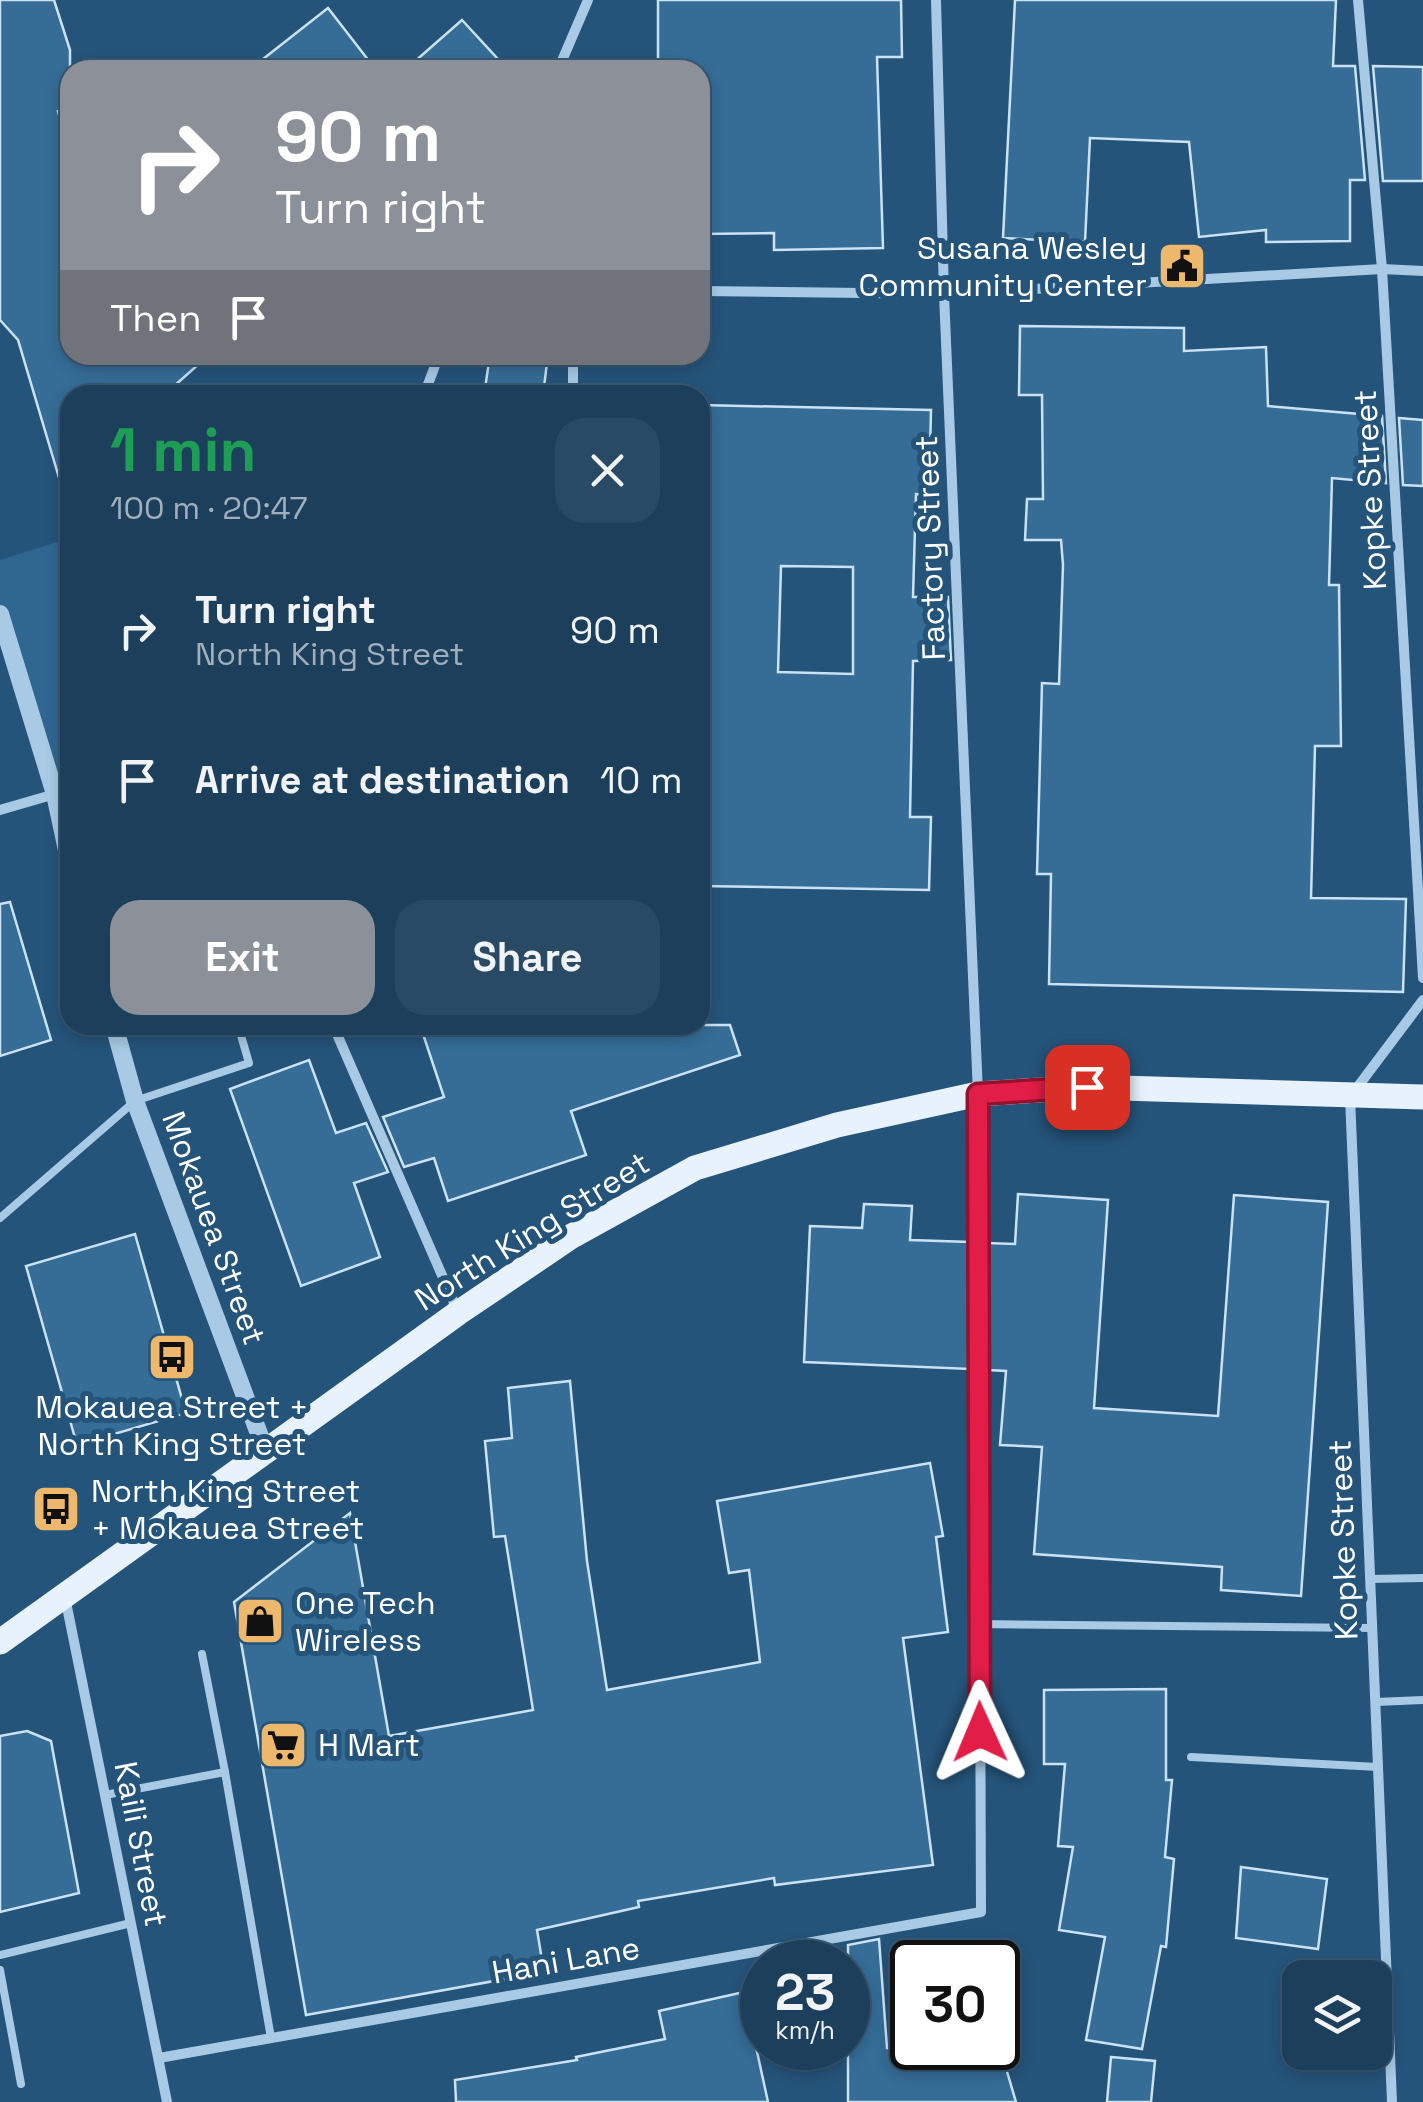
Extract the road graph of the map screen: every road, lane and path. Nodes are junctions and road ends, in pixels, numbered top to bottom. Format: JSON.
{"nodes":[{"id":1,"x":588,"y":0,"type":"edge"},
{"id":2,"x":936,"y":0,"type":"edge"},
{"id":3,"x":1358,"y":0,"type":"edge"},
{"id":4,"x":562,"y":60,"type":"edge"},
{"id":5,"x":1382,"y":269,"type":"junction"},
{"id":6,"x":1423,"y":271,"type":"edge"},
{"id":7,"x":710,"y":292,"type":"edge"},
{"id":8,"x":944,"y":294,"type":"junction"},
{"id":9,"x":0,"y":614,"type":"edge"},
{"id":10,"x":56,"y":794,"type":"junction"},
{"id":11,"x":0,"y":810,"type":"edge"},
{"id":12,"x":60,"y":811,"type":"edge"},
{"id":13,"x":1423,"y":978,"type":"edge"},
{"id":14,"x":1423,"y":1000,"type":"edge"},
{"id":15,"x":117,"y":1035,"type":"edge"},
{"id":16,"x":241,"y":1035,"type":"edge"},
{"id":17,"x":337,"y":1035,"type":"edge"},
{"id":18,"x":978,"y":1094,"type":"junction"},
{"id":19,"x":1350,"y":1096,"type":"junction"},
{"id":20,"x":1423,"y":1097,"type":"edge"},
{"id":21,"x":135,"y":1101,"type":"junction"},
{"id":22,"x":0,"y":1218,"type":"edge"},
{"id":23,"x":458,"y":1313,"type":"junction"},
{"id":24,"x":265,"y":1450,"type":"junction"},
{"id":25,"x":1423,"y":1578,"type":"edge"},
{"id":26,"x":1370,"y":1579,"type":"junction"},
{"id":27,"x":65,"y":1596,"type":"junction"},
{"id":28,"x":979,"y":1624,"type":"junction"},
{"id":29,"x":1372,"y":1628,"type":"junction"},
{"id":30,"x":0,"y":1642,"type":"edge"},
{"id":31,"x":202,"y":1654,"type":"dead end"},
{"id":32,"x":1423,"y":1700,"type":"edge"},
{"id":33,"x":1376,"y":1702,"type":"junction"},
{"id":34,"x":1191,"y":1757,"type":"dead end"},
{"id":35,"x":1378,"y":1767,"type":"junction"},
{"id":36,"x":226,"y":1772,"type":"junction"},
{"id":37,"x":105,"y":1795,"type":"junction"},
{"id":38,"x":981,"y":1912,"type":"joint"},
{"id":39,"x":131,"y":1923,"type":"junction"},
{"id":40,"x":0,"y":1955,"type":"edge"},
{"id":41,"x":0,"y":1970,"type":"edge"},
{"id":42,"x":271,"y":2038,"type":"junction"},
{"id":43,"x":158,"y":2058,"type":"junction"},
{"id":44,"x":20,"y":2084,"type":"dead end"},
{"id":45,"x":166,"y":2102,"type":"edge"},
{"id":46,"x":1392,"y":2102,"type":"edge"}],
"edges":[{"from":1,"to":4,"type":"street"},
{"from":2,"to":8,"type":"street","name":"Factory Street"},
{"from":3,"to":5,"type":"street","name":"Kopke Street"},
{"from":5,"to":6,"type":"street"},
{"from":5,"to":8,"type":"street"},
{"from":5,"to":13,"type":"street","name":"Kopke Street"},
{"from":7,"to":8,"type":"street"},
{"from":8,"to":18,"type":"street","name":"Factory Street"},
{"from":9,"to":10,"type":"street"},
{"from":10,"to":11,"type":"street"},
{"from":10,"to":12,"type":"street"},
{"from":14,"to":19,"type":"street"},
{"from":15,"to":21,"type":"street","name":"Mokauea Street"},
{"from":16,"to":21,"type":"lane"},
{"from":17,"to":23,"type":"street"},
{"from":18,"to":19,"type":"main road","name":"North King Street"},
{"from":18,"to":23,"type":"main road","name":"North King Street"},
{"from":18,"to":28,"type":"street","name":"Factory Street"},
{"from":19,"to":20,"type":"main road","name":"North King Street"},
{"from":19,"to":26,"type":"street","name":"Kopke Street"},
{"from":21,"to":22,"type":"lane"},
{"from":21,"to":24,"type":"street","name":"Mokauea Street"},
{"from":23,"to":24,"type":"main road","name":"North King Street"},
{"from":24,"to":27,"type":"main road","name":"North King Street"},
{"from":25,"to":26,"type":"lane"},
{"from":26,"to":29,"type":"street","name":"Kopke Street"},
{"from":27,"to":30,"type":"main road","name":"North King Street"},
{"from":27,"to":37,"type":"street","name":"Kaili Street"},
{"from":28,"to":29,"type":"lane"},
{"from":28,"to":38,"type":"street","name":"Factory Street"},
{"from":29,"to":33,"type":"street","name":"Kopke Street"},
{"from":31,"to":36,"type":"lane"},
{"from":32,"to":33,"type":"lane"},
{"from":33,"to":35,"type":"street","name":"Kopke Street"},
{"from":34,"to":35,"type":"lane"},
{"from":35,"to":46,"type":"street","name":"Kopke Street"},
{"from":36,"to":37,"type":"lane"},
{"from":36,"to":42,"type":"lane"},
{"from":37,"to":39,"type":"street","name":"Kaili Street"},
{"from":38,"to":42,"type":"street","name":"Hani Lane"},
{"from":39,"to":40,"type":"lane"},
{"from":39,"to":43,"type":"street","name":"Kaili Street"},
{"from":41,"to":44,"type":"lane"},
{"from":42,"to":43,"type":"street","name":"Hani Lane"},
{"from":43,"to":45,"type":"street","name":"Kaili Street"}]}
